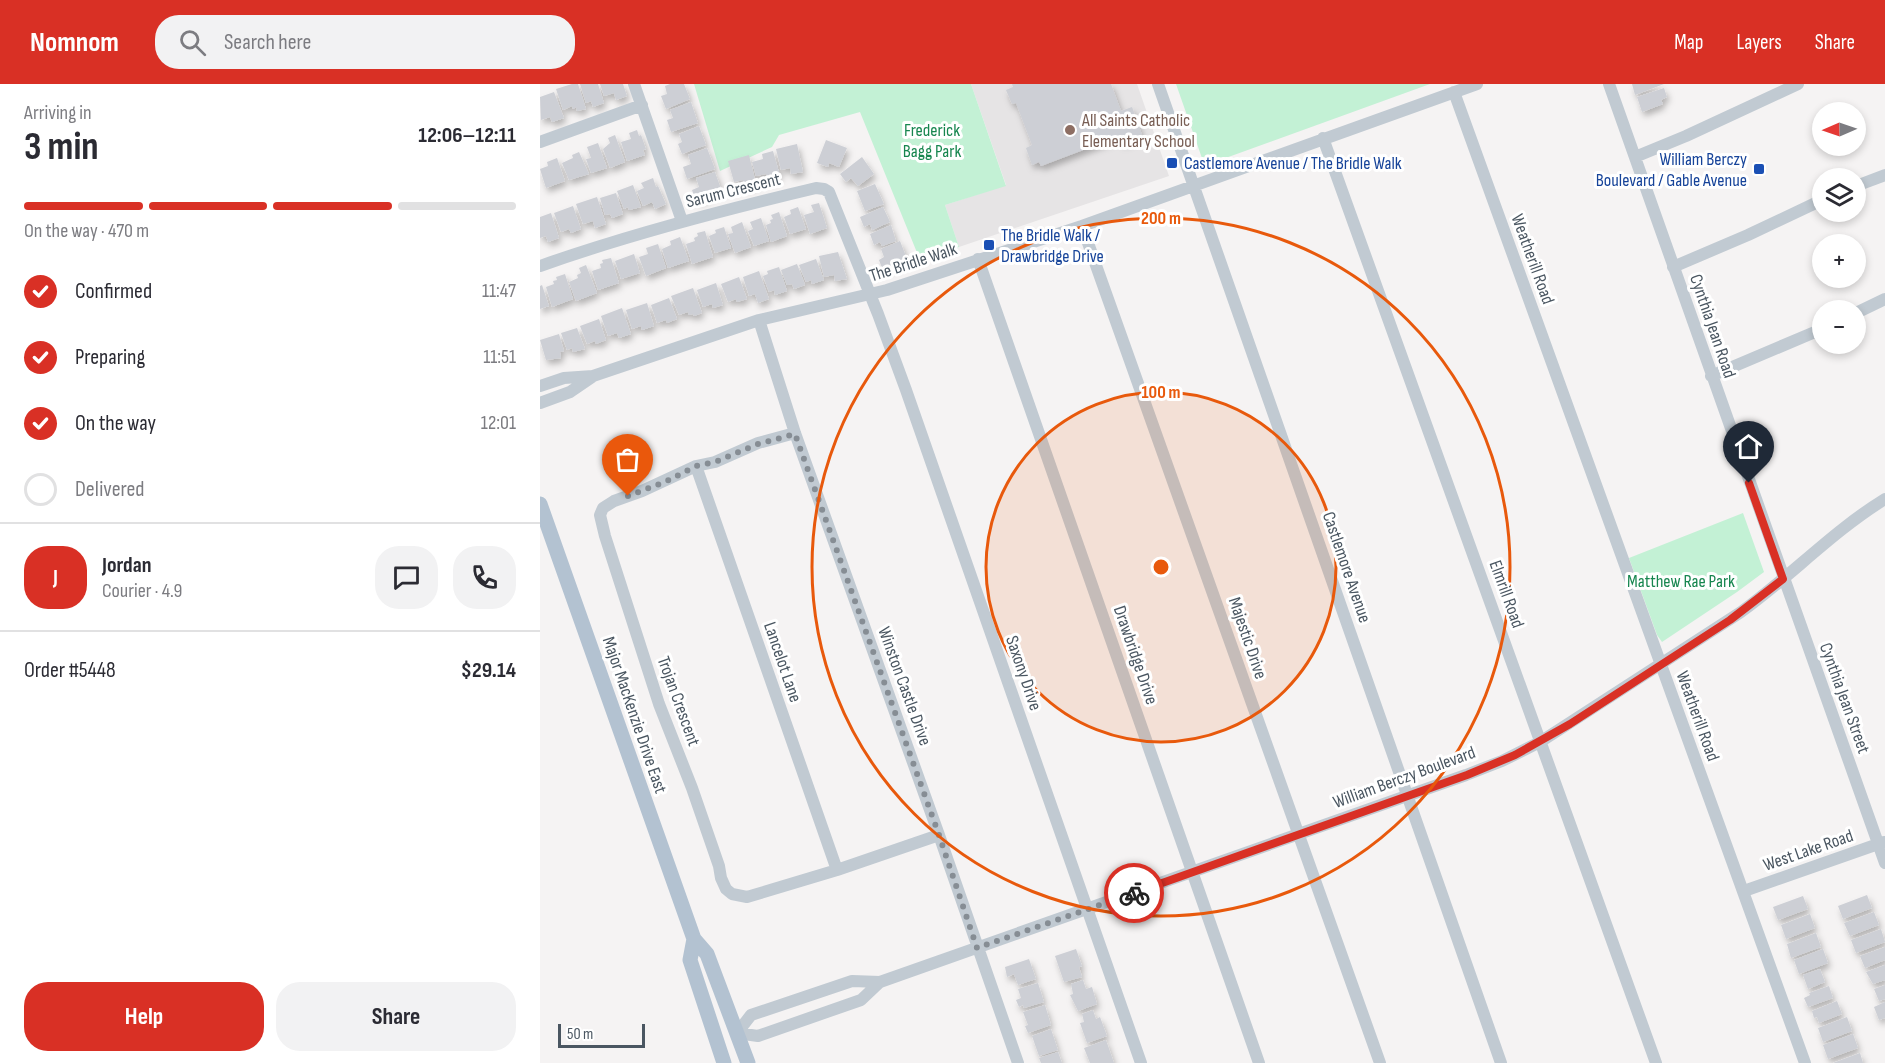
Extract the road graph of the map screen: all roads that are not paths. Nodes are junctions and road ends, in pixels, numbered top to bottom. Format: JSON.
{"nodes":[{"id":1,"x":634,"y":84,"type":"edge"},
{"id":2,"x":1158,"y":84,"type":"edge"},
{"id":3,"x":1477,"y":84,"type":"edge"},
{"id":4,"x":1609,"y":84,"type":"edge"},
{"id":5,"x":1798,"y":84,"type":"edge"},
{"id":6,"x":1454,"y":92,"type":"junction"},
{"id":7,"x":642,"y":105,"type":"junction"},
{"id":8,"x":1323,"y":138,"type":"junction"},
{"id":9,"x":540,"y":142,"type":"edge"},
{"id":10,"x":1635,"y":158,"type":"junction"},
{"id":11,"x":1885,"y":175,"type":"edge"},
{"id":12,"x":1866,"y":182,"type":"edge"},
{"id":13,"x":1194,"y":186,"type":"junction"},
{"id":14,"x":1812,"y":205,"type":"edge"},
{"id":15,"x":682,"y":221,"type":"junction"},
{"id":16,"x":1082,"y":226,"type":"junction"},
{"id":17,"x":978,"y":259,"type":"junction"},
{"id":18,"x":540,"y":266,"type":"edge"},
{"id":19,"x":1673,"y":267,"type":"junction"},
{"id":20,"x":870,"y":295,"type":"junction"},
{"id":21,"x":1885,"y":299,"type":"edge"},
{"id":22,"x":1866,"y":308,"type":"edge"},
{"id":23,"x":759,"y":320,"type":"junction"},
{"id":24,"x":1812,"y":334,"type":"edge"},
{"id":25,"x":593,"y":376,"type":"junction"},
{"id":26,"x":1711,"y":376,"type":"junction"},
{"id":27,"x":540,"y":386,"type":"edge"},
{"id":28,"x":540,"y":403,"type":"edge"},
{"id":29,"x":795,"y":434,"type":"junction"},
{"id":30,"x":696,"y":466,"type":"junction"},
{"id":31,"x":1885,"y":499,"type":"edge"},
{"id":32,"x":540,"y":504,"type":"edge"},
{"id":33,"x":1783,"y":579,"type":"junction"},
{"id":34,"x":1660,"y":665,"type":"junction"},
{"id":35,"x":1540,"y":742,"type":"junction"},
{"id":36,"x":1408,"y":795,"type":"junction"},
{"id":37,"x":1298,"y":834,"type":"junction"},
{"id":38,"x":939,"y":835,"type":"junction"},
{"id":39,"x":1882,"y":843,"type":"edge"},
{"id":40,"x":1885,"y":863,"type":"edge"},
{"id":41,"x":837,"y":870,"type":"junction"},
{"id":42,"x":1193,"y":872,"type":"junction"},
{"id":43,"x":1744,"y":891,"type":"junction"},
{"id":44,"x":1088,"y":910,"type":"junction"},
{"id":45,"x":694,"y":939,"type":"junction"},
{"id":46,"x":977,"y":948,"type":"junction"},
{"id":47,"x":880,"y":982,"type":"junction"},
{"id":48,"x":737,"y":1033,"type":"junction"},
{"id":49,"x":1015,"y":1062,"type":"edge"},
{"id":50,"x":724,"y":1063,"type":"edge"},
{"id":51,"x":748,"y":1063,"type":"edge"},
{"id":52,"x":1142,"y":1063,"type":"edge"},
{"id":53,"x":1259,"y":1063,"type":"edge"},
{"id":54,"x":1380,"y":1063,"type":"edge"},
{"id":55,"x":1501,"y":1063,"type":"edge"},
{"id":56,"x":1656,"y":1063,"type":"edge"},
{"id":57,"x":1805,"y":1063,"type":"edge"}],
"edges":[{"from":1,"to":7,"type":"street"},
{"from":2,"to":13,"type":"street","name":"Castlemore Avenue"},
{"from":3,"to":6,"type":"street","name":"The Bridle Walk"},
{"from":4,"to":10,"type":"street","name":"Cynthia Jean Road"},
{"from":5,"to":10,"type":"street"},
{"from":6,"to":8,"type":"street","name":"The Bridle Walk"},
{"from":6,"to":34,"type":"street","name":"Weatherill Road"},
{"from":7,"to":9,"type":"street"},
{"from":7,"to":15,"type":"street"},
{"from":8,"to":13,"type":"street","name":"The Bridle Walk"},
{"from":8,"to":35,"type":"street","name":"Elmrill Road"},
{"from":10,"to":19,"type":"street","name":"Cynthia Jean Road"},
{"from":11,"to":12,"type":"street"},
{"from":13,"to":16,"type":"street","name":"The Bridle Walk"},
{"from":13,"to":36,"type":"street","name":"Castlemore Avenue"},
{"from":14,"to":19,"type":"street"},
{"from":15,"to":18,"type":"street","name":"Sarum Crescent"},
{"from":15,"to":20,"type":"street","name":"Sarum Crescent"},
{"from":16,"to":17,"type":"street","name":"The Bridle Walk"},
{"from":16,"to":37,"type":"street","name":"Majestic Drive"},
{"from":17,"to":20,"type":"street","name":"The Bridle Walk"},
{"from":17,"to":42,"type":"street","name":"Drawbridge Drive"},
{"from":19,"to":26,"type":"street","name":"Cynthia Jean Road"},
{"from":20,"to":23,"type":"street","name":"The Bridle Walk"},
{"from":20,"to":44,"type":"street","name":"Saxony Drive"},
{"from":21,"to":22,"type":"street"},
{"from":23,"to":25,"type":"street","name":"The Bridle Walk"},
{"from":23,"to":29,"type":"street","name":"Winston Castle Drive"},
{"from":24,"to":26,"type":"street"},
{"from":25,"to":27,"type":"street","name":"The Bridle Walk"},
{"from":25,"to":28,"type":"street","name":"The Bridle Walk"},
{"from":26,"to":33,"type":"street","name":"Cynthia Jean Road"},
{"from":29,"to":30,"type":"street","name":"Trojan Crescent"},
{"from":29,"to":38,"type":"street","name":"Winston Castle Drive"},
{"from":30,"to":41,"type":"street","name":"Lancelot Lane"},
{"from":30,"to":41,"type":"street","name":"Trojan Crescent"},
{"from":31,"to":33,"type":"street","name":"William Berczy Boulevard"},
{"from":32,"to":45,"type":"main road","name":"Major MacKenzie Drive East"},
{"from":33,"to":34,"type":"street","name":"William Berczy Boulevard"},
{"from":33,"to":39,"type":"street","name":"Cynthia Jean Street"},
{"from":34,"to":35,"type":"street","name":"William Berczy Boulevard"},
{"from":34,"to":43,"type":"street","name":"Weatherill Road"},
{"from":35,"to":36,"type":"street","name":"William Berczy Boulevard"},
{"from":35,"to":56,"type":"street","name":"Elmrill Road"},
{"from":36,"to":37,"type":"street","name":"William Berczy Boulevard"},
{"from":36,"to":55,"type":"street","name":"Castlemore Avenue"},
{"from":37,"to":42,"type":"street","name":"William Berczy Boulevard"},
{"from":37,"to":54,"type":"street","name":"Majestic Drive"},
{"from":38,"to":41,"type":"street","name":"Trojan Crescent"},
{"from":38,"to":46,"type":"street","name":"Winston Castle Drive"},
{"from":39,"to":40,"type":"street","name":"Cynthia Jean Street"},
{"from":39,"to":43,"type":"street","name":"West Lake Road"},
{"from":42,"to":44,"type":"street","name":"William Berczy Boulevard"},
{"from":42,"to":53,"type":"street","name":"Drawbridge Drive"},
{"from":43,"to":57,"type":"street","name":"Weatherill Road"},
{"from":44,"to":46,"type":"street","name":"William Berczy Boulevard"},
{"from":44,"to":52,"type":"street","name":"Saxony Drive"},
{"from":45,"to":48,"type":"main road","name":"Major MacKenzie Drive East"},
{"from":45,"to":50,"type":"main road","name":"Major MacKenzie Drive East"},
{"from":46,"to":47,"type":"street","name":"William Berczy Boulevard"},
{"from":46,"to":49,"type":"street","name":"Winston Castle Drive"},
{"from":47,"to":48,"type":"street","name":"William Berczy Boulevard"},
{"from":47,"to":48,"type":"street","name":"William Berczy Boulevard"},
{"from":48,"to":51,"type":"main road","name":"Major MacKenzie Drive East"}]}
